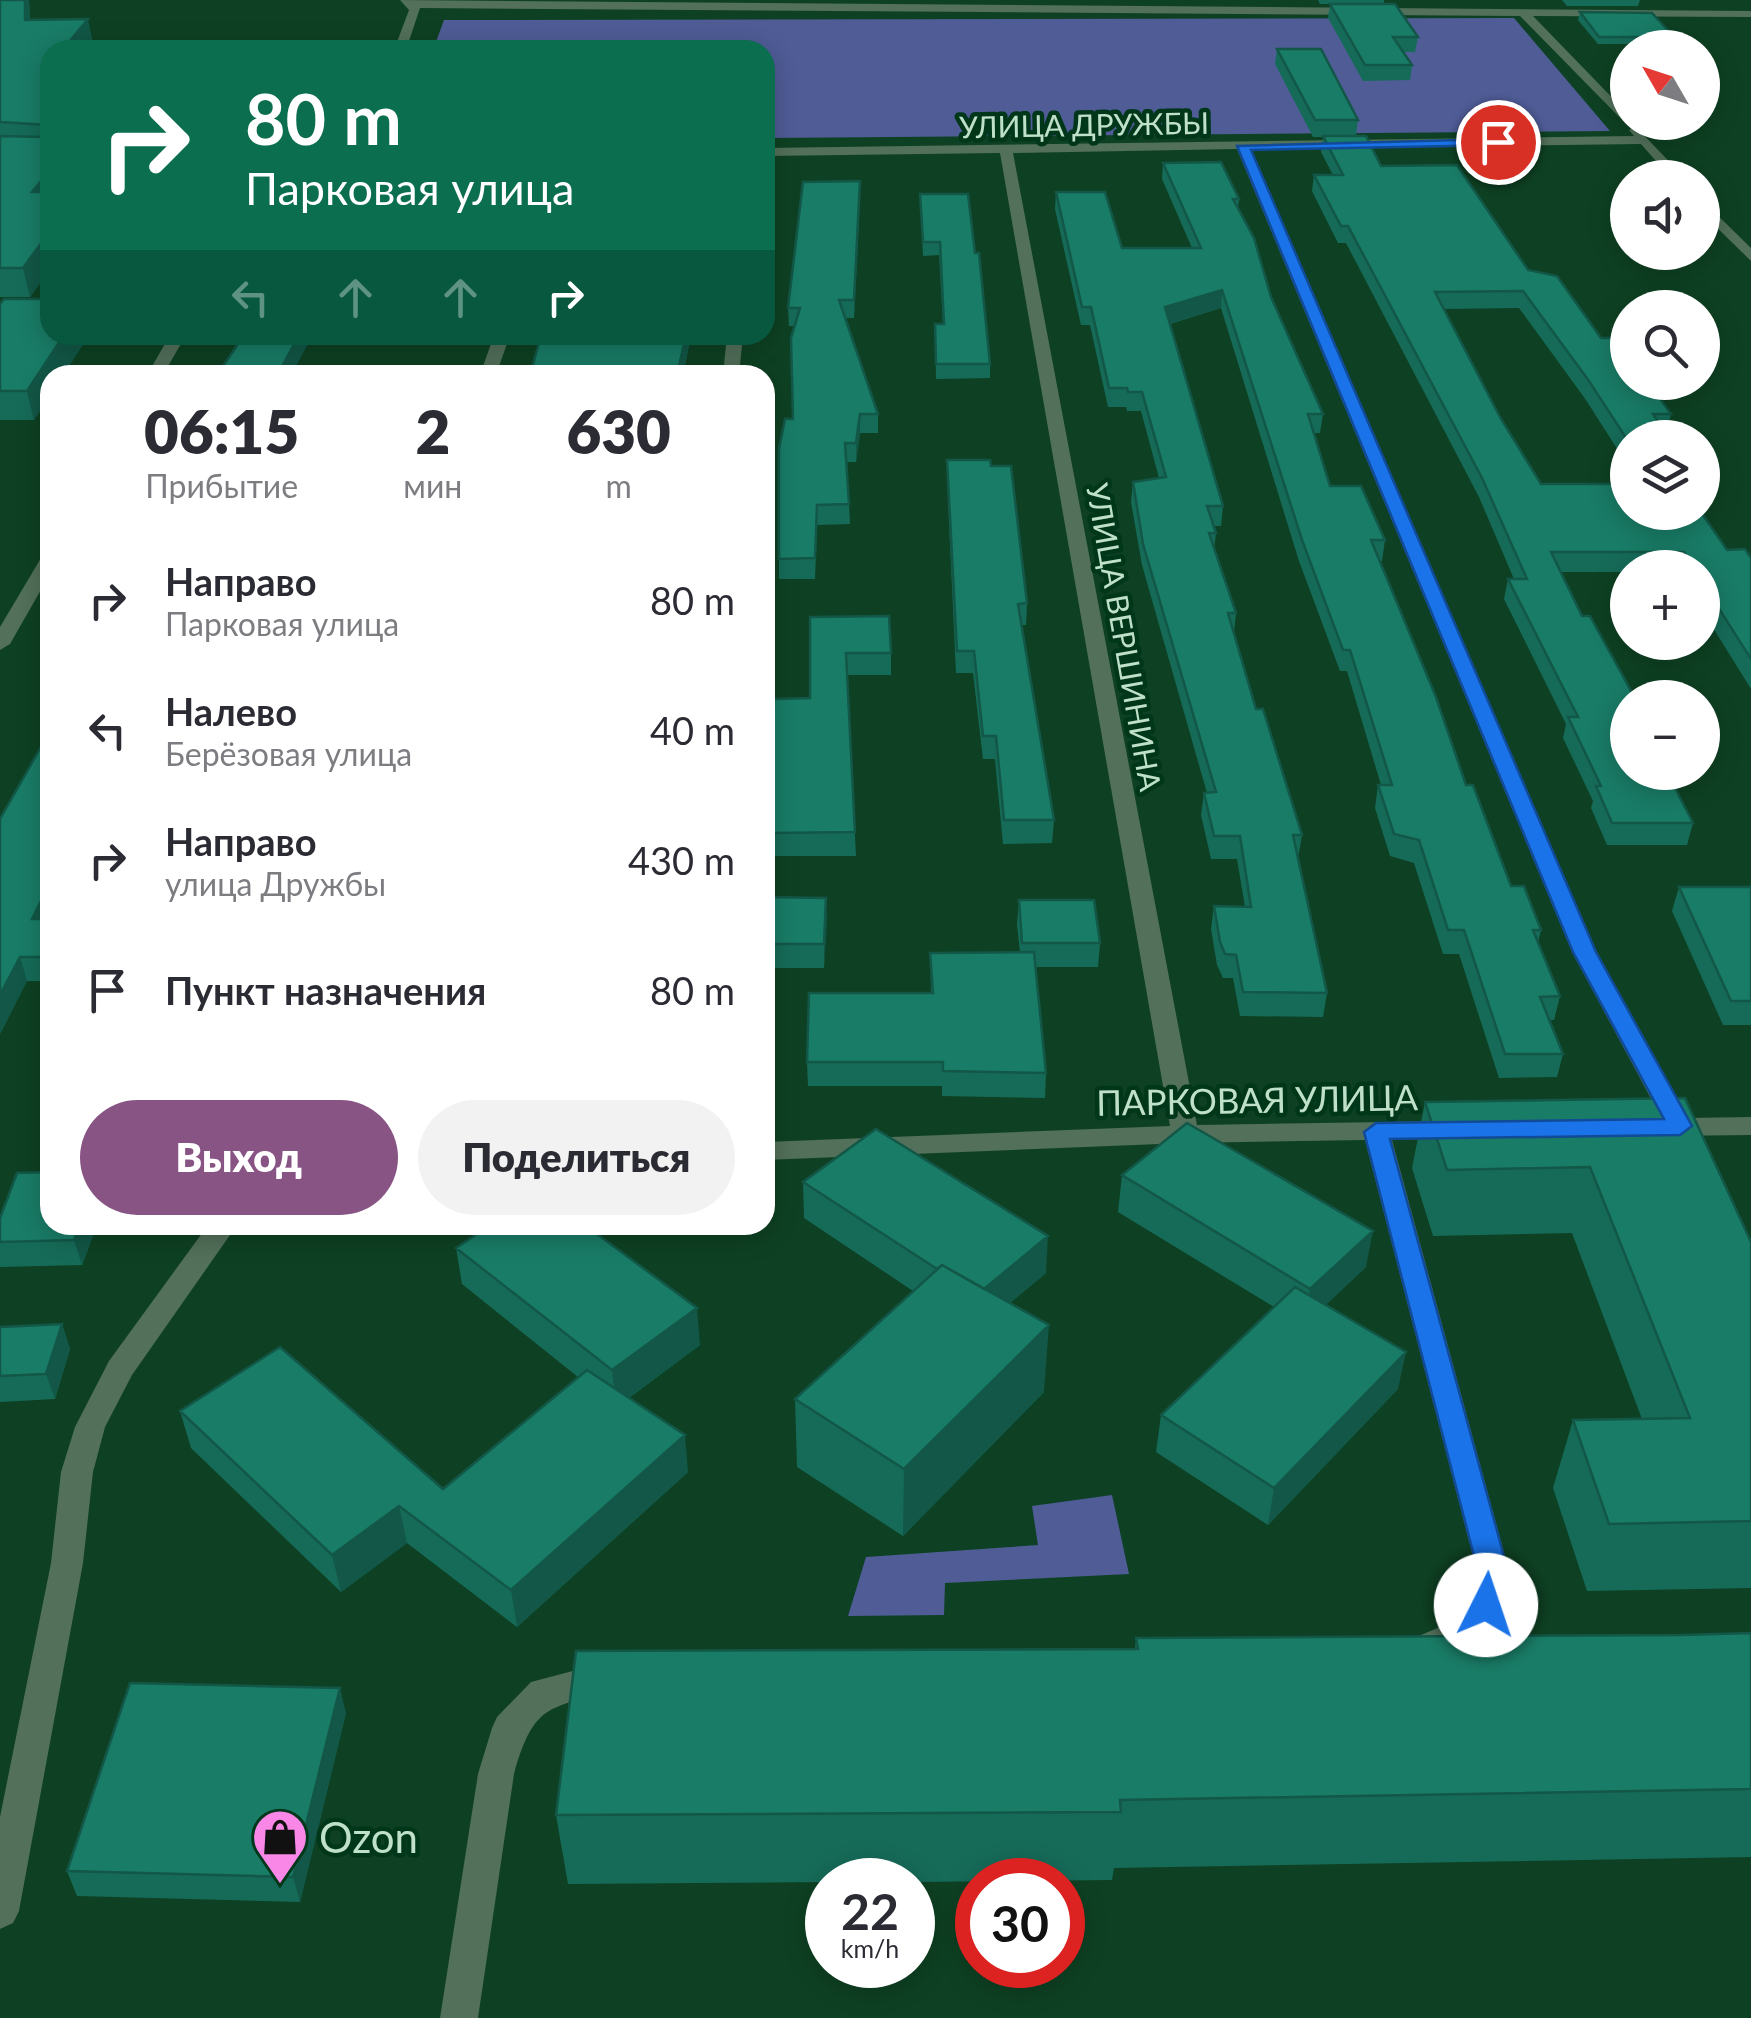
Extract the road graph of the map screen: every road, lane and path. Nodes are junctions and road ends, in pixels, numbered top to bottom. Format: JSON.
{"nodes":[{"id":1,"x":411,"y":2,"type":"edge"},
{"id":2,"x":1524,"y":13,"type":"junction"},
{"id":3,"x":1751,"y":14,"type":"edge"},
{"id":4,"x":402,"y":40,"type":"edge"},
{"id":5,"x":1610,"y":103,"type":"edge"},
{"id":6,"x":1644,"y":140,"type":"joint"},
{"id":7,"x":1243,"y":146,"type":"junction"},
{"id":8,"x":1006,"y":151,"type":"junction"},
{"id":9,"x":775,"y":152,"type":"edge"},
{"id":10,"x":1662,"y":160,"type":"edge"},
{"id":11,"x":1720,"y":223,"type":"edge"},
{"id":12,"x":1751,"y":257,"type":"edge"},
{"id":13,"x":40,"y":575,"type":"edge"},
{"id":14,"x":0,"y":644,"type":"edge"},
{"id":15,"x":1680,"y":1126,"type":"junction"},
{"id":16,"x":1751,"y":1126,"type":"edge"},
{"id":17,"x":1642,"y":1127,"type":"edge"},
{"id":18,"x":1471,"y":1130,"type":"edge"},
{"id":19,"x":1376,"y":1132,"type":"junction"},
{"id":20,"x":1185,"y":1134,"type":"junction"},
{"id":21,"x":775,"y":1152,"type":"edge"},
{"id":22,"x":216,"y":1235,"type":"edge"},
{"id":23,"x":1390,"y":1652,"type":"edge"},
{"id":24,"x":633,"y":1675,"type":"edge"},
{"id":25,"x":0,"y":1911,"type":"edge"},
{"id":26,"x":459,"y":2018,"type":"edge"}],
"edges":[{"from":1,"to":2,"type":"street"},
{"from":1,"to":4,"type":"street"},
{"from":2,"to":3,"type":"street"},
{"from":2,"to":5,"type":"street"},
{"from":6,"to":7,"type":"street","name":"УЛИЦА ДРУЖБЫ"},
{"from":6,"to":10,"type":"street"},
{"from":7,"to":8,"type":"street","name":"УЛИЦА ДРУЖБЫ"},
{"from":7,"to":15,"type":"street"},
{"from":8,"to":9,"type":"street","name":"УЛИЦА ДРУЖБЫ"},
{"from":8,"to":20,"type":"street","name":"УЛИЦА ВЕРШИНИНА"},
{"from":11,"to":12,"type":"street"},
{"from":13,"to":14,"type":"street"},
{"from":15,"to":16,"type":"street"},
{"from":15,"to":17,"type":"street"},
{"from":18,"to":19,"type":"street","name":"ПАРКОВАЯ УЛИЦА"},
{"from":19,"to":20,"type":"street","name":"ПАРКОВАЯ УЛИЦА"},
{"from":19,"to":23,"type":"street"},
{"from":20,"to":21,"type":"street","name":"ПАРКОВАЯ УЛИЦА"},
{"from":22,"to":25,"type":"street"},
{"from":24,"to":26,"type":"street"}]}
